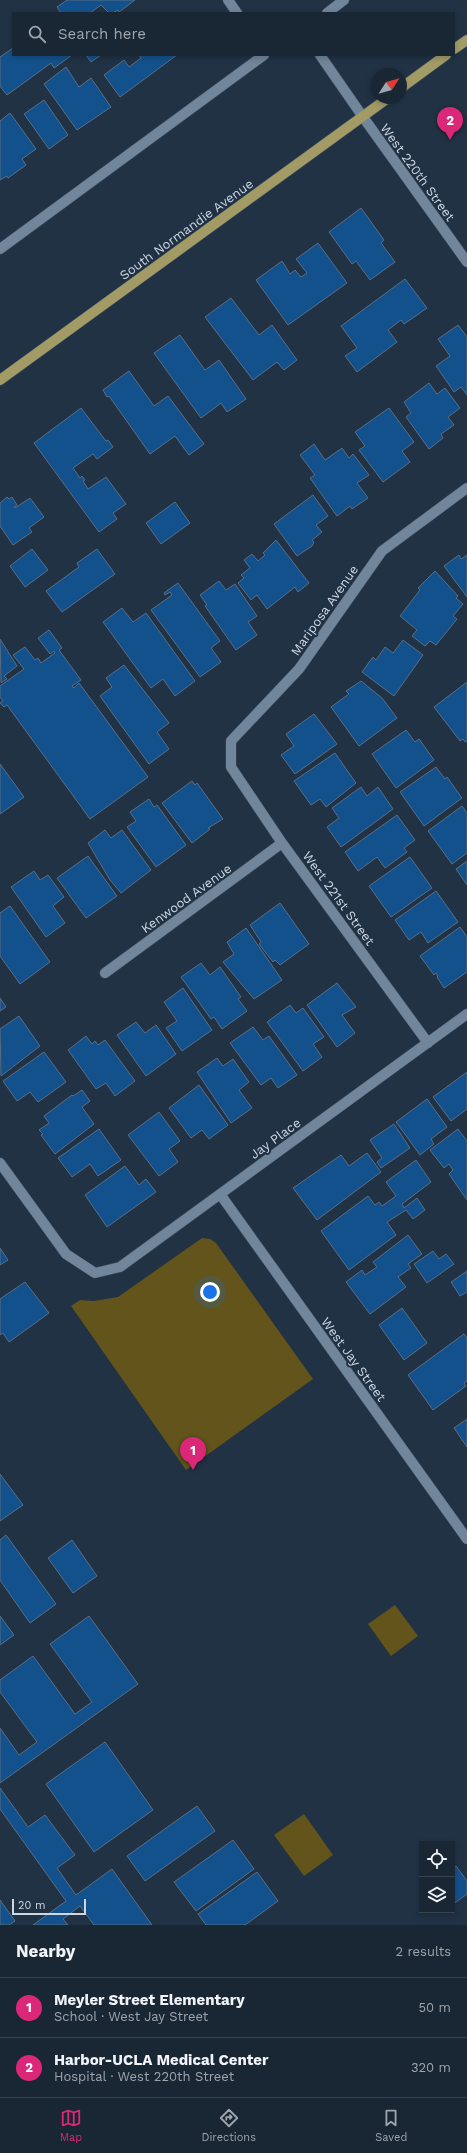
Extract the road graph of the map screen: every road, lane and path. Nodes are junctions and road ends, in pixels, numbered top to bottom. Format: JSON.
{"nodes":[{"id":1,"x":228,"y":0,"type":"edge"},
{"id":2,"x":344,"y":0,"type":"edge"},
{"id":3,"x":236,"y":12,"type":"edge"},
{"id":4,"x":328,"y":12,"type":"edge"},
{"id":5,"x":467,"y":40,"type":"edge"},
{"id":6,"x":455,"y":48,"type":"edge"},
{"id":7,"x":263,"y":56,"type":"edge"},
{"id":8,"x":321,"y":56,"type":"edge"},
{"id":9,"x":445,"y":56,"type":"edge"},
{"id":10,"x":407,"y":84,"type":"edge"},
{"id":11,"x":380,"y":104,"type":"edge"},
{"id":12,"x":363,"y":117,"type":"junction"},
{"id":13,"x":0,"y":249,"type":"edge"},
{"id":14,"x":467,"y":262,"type":"edge"},
{"id":15,"x":0,"y":380,"type":"edge"},
{"id":16,"x":467,"y":488,"type":"edge"},
{"id":17,"x":231,"y":767,"type":"joint"},
{"id":18,"x":282,"y":843,"type":"junction"},
{"id":19,"x":105,"y":973,"type":"dead end"},
{"id":20,"x":467,"y":1014,"type":"edge"},
{"id":21,"x":428,"y":1043,"type":"junction"},
{"id":22,"x":0,"y":1163,"type":"edge"},
{"id":23,"x":220,"y":1194,"type":"junction"},
{"id":24,"x":467,"y":1539,"type":"edge"}],
"edges":[{"from":1,"to":3,"type":"street"},
{"from":2,"to":4,"type":"street"},
{"from":5,"to":6,"type":"main road"},
{"from":7,"to":13,"type":"street"},
{"from":8,"to":12,"type":"street","name":"West 220th Street"},
{"from":9,"to":10,"type":"main road"},
{"from":11,"to":12,"type":"main road","name":"South Normandie Avenue"},
{"from":12,"to":14,"type":"street","name":"West 220th Street"},
{"from":12,"to":15,"type":"main road","name":"South Normandie Avenue"},
{"from":16,"to":17,"type":"street","name":"Mariposa Avenue"},
{"from":17,"to":18,"type":"street","name":"West 221st Street"},
{"from":18,"to":19,"type":"street","name":"Kenwood Avenue"},
{"from":18,"to":21,"type":"street","name":"West 221st Street"},
{"from":20,"to":21,"type":"street","name":"Jay Place"},
{"from":21,"to":23,"type":"street","name":"Jay Place"},
{"from":22,"to":23,"type":"street","name":"Jay Place"},
{"from":23,"to":24,"type":"street","name":"West Jay Street"}]}
